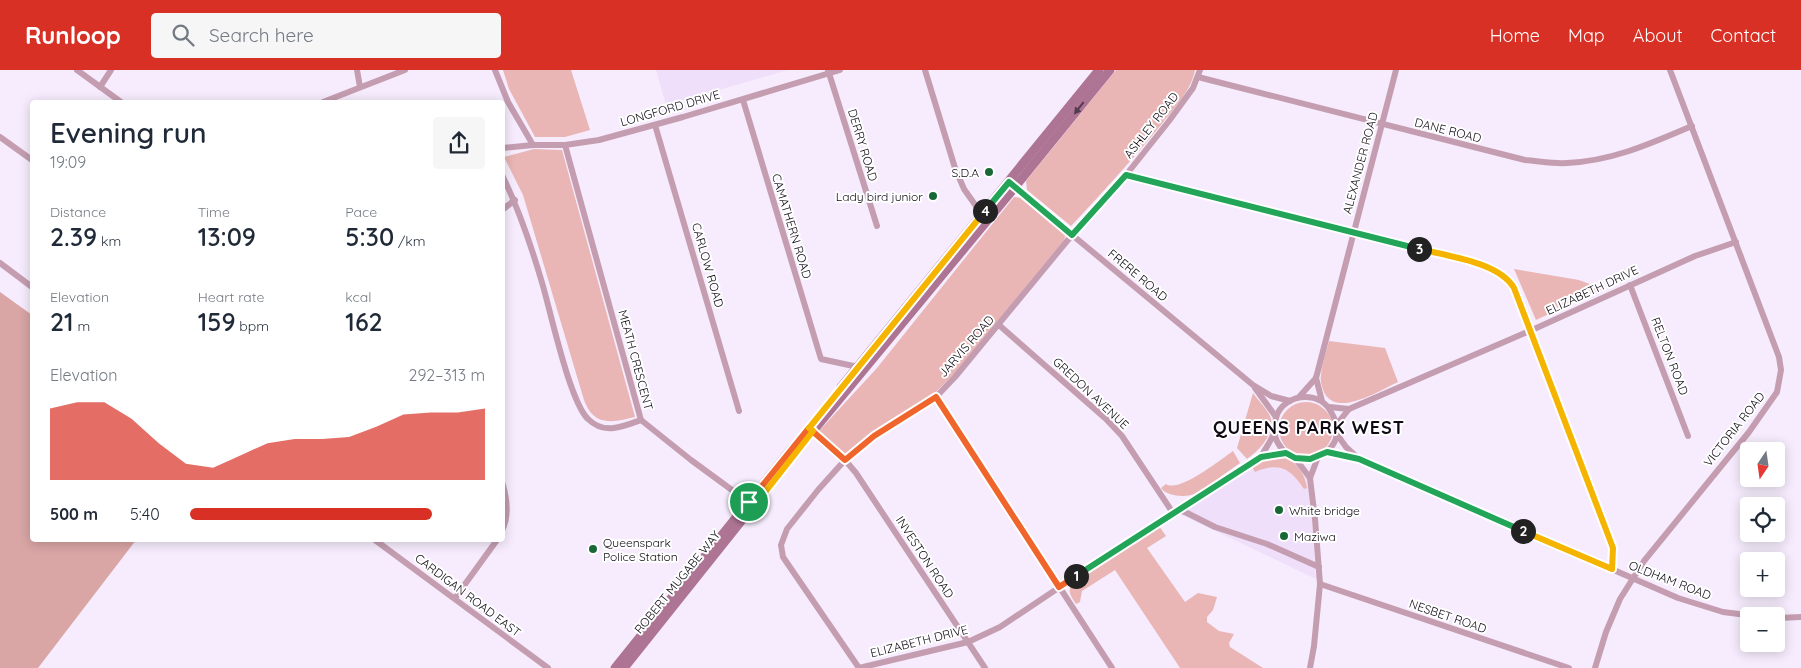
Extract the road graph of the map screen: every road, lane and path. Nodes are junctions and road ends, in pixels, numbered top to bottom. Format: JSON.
{"nodes":[{"id":1,"x":77,"y":70,"type":"edge"},
{"id":2,"x":110,"y":70,"type":"edge"},
{"id":3,"x":357,"y":70,"type":"edge"},
{"id":4,"x":405,"y":70,"type":"edge"},
{"id":5,"x":495,"y":70,"type":"edge"},
{"id":6,"x":840,"y":70,"type":"edge"},
{"id":7,"x":925,"y":70,"type":"edge"},
{"id":8,"x":1099,"y":70,"type":"edge"},
{"id":9,"x":1110,"y":70,"type":"edge"},
{"id":10,"x":1396,"y":70,"type":"edge"},
{"id":11,"x":1670,"y":70,"type":"edge"},
{"id":12,"x":829,"y":72,"type":"edge"},
{"id":13,"x":1199,"y":73,"type":"edge"},
{"id":14,"x":100,"y":87,"type":"junction"},
{"id":15,"x":360,"y":87,"type":"junction"},
{"id":16,"x":118,"y":100,"type":"edge"},
{"id":17,"x":329,"y":100,"type":"edge"},
{"id":18,"x":743,"y":100,"type":"junction"},
{"id":19,"x":655,"y":125,"type":"junction"},
{"id":20,"x":1381,"y":125,"type":"junction"},
{"id":21,"x":1692,"y":126,"type":"junction"},
{"id":22,"x":0,"y":137,"type":"edge"},
{"id":23,"x":533,"y":145,"type":"junction"},
{"id":24,"x":565,"y":145,"type":"junction"},
{"id":25,"x":505,"y":148,"type":"edge"},
{"id":26,"x":30,"y":159,"type":"edge"},
{"id":27,"x":1126,"y":175,"type":"junction"},
{"id":28,"x":505,"y":181,"type":"edge"},
{"id":29,"x":1012,"y":185,"type":"junction"},
{"id":30,"x":514,"y":200,"type":"junction"},
{"id":31,"x":505,"y":208,"type":"edge"},
{"id":32,"x":985,"y":218,"type":"junction"},
{"id":33,"x":877,"y":226,"type":"dead end"},
{"id":34,"x":1353,"y":233,"type":"junction"},
{"id":35,"x":1072,"y":235,"type":"junction"},
{"id":36,"x":1736,"y":242,"type":"junction"},
{"id":37,"x":0,"y":263,"type":"edge"},
{"id":38,"x":1630,"y":285,"type":"junction"},
{"id":39,"x":30,"y":286,"type":"edge"},
{"id":40,"x":999,"y":325,"type":"junction"},
{"id":41,"x":1532,"y":330,"type":"junction"},
{"id":42,"x":858,"y":367,"type":"junction"},
{"id":43,"x":1316,"y":378,"type":"junction"},
{"id":44,"x":1253,"y":385,"type":"junction"},
{"id":45,"x":936,"y":397,"type":"junction"},
{"id":46,"x":1299,"y":397,"type":"junction"},
{"id":47,"x":1290,"y":401,"type":"junction"},
{"id":48,"x":1322,"y":401,"type":"junction"},
{"id":49,"x":1329,"y":407,"type":"junction"},
{"id":50,"x":1349,"y":409,"type":"junction"},
{"id":51,"x":739,"y":411,"type":"dead end"},
{"id":52,"x":1276,"y":416,"type":"junction"},
{"id":53,"x":641,"y":420,"type":"junction"},
{"id":54,"x":1336,"y":424,"type":"junction"},
{"id":55,"x":811,"y":429,"type":"junction"},
{"id":56,"x":1274,"y":432,"type":"junction"},
{"id":57,"x":1336,"y":434,"type":"junction"},
{"id":58,"x":1688,"y":436,"type":"dead end"},
{"id":59,"x":1327,"y":452,"type":"junction"},
{"id":60,"x":1286,"y":453,"type":"junction"},
{"id":61,"x":1261,"y":457,"type":"junction"},
{"id":62,"x":1318,"y":457,"type":"junction"},
{"id":63,"x":1295,"y":458,"type":"junction"},
{"id":64,"x":1359,"y":459,"type":"junction"},
{"id":65,"x":845,"y":460,"type":"junction"},
{"id":66,"x":1310,"y":478,"type":"junction"},
{"id":67,"x":505,"y":495,"type":"edge"},
{"id":68,"x":752,"y":504,"type":"junction"},
{"id":69,"x":1175,"y":512,"type":"junction"},
{"id":70,"x":505,"y":522,"type":"edge"},
{"id":71,"x":380,"y":542,"type":"edge"},
{"id":72,"x":496,"y":542,"type":"edge"},
{"id":73,"x":1319,"y":567,"type":"junction"},
{"id":74,"x":1612,"y":569,"type":"junction"},
{"id":75,"x":1633,"y":578,"type":"junction"},
{"id":76,"x":1320,"y":584,"type":"junction"},
{"id":77,"x":1059,"y":587,"type":"junction"},
{"id":78,"x":455,"y":598,"type":"junction"},
{"id":79,"x":1740,"y":614,"type":"edge"},
{"id":80,"x":1801,"y":617,"type":"edge"},
{"id":81,"x":1785,"y":618,"type":"edge"},
{"id":82,"x":968,"y":642,"type":"junction"},
{"id":83,"x":548,"y":668,"type":"edge"},
{"id":84,"x":616,"y":668,"type":"edge"},
{"id":85,"x":624,"y":668,"type":"edge"},
{"id":86,"x":859,"y":668,"type":"edge"},
{"id":87,"x":985,"y":668,"type":"edge"},
{"id":88,"x":1112,"y":668,"type":"edge"},
{"id":89,"x":1310,"y":668,"type":"edge"},
{"id":90,"x":1569,"y":668,"type":"edge"},
{"id":91,"x":1595,"y":668,"type":"edge"}],
"edges":[{"from":1,"to":14,"type":"street"},
{"from":2,"to":14,"type":"street"},
{"from":3,"to":15,"type":"street"},
{"from":4,"to":15,"type":"street"},
{"from":5,"to":23,"type":"street"},
{"from":6,"to":12,"type":"street","name":"LONGFORD DRIVE"},
{"from":7,"to":32,"type":"street"},
{"from":8,"to":29,"type":"main road","name":"ROBERT MUGABE WAY"},
{"from":9,"to":29,"type":"main road","name":"ROBERT MUGABE WAY","one_way":true},
{"from":10,"to":20,"type":"street","name":"ALEXANDER ROAD"},
{"from":11,"to":21,"type":"street","name":"VICTORIA ROAD"},
{"from":12,"to":18,"type":"street","name":"LONGFORD DRIVE"},
{"from":12,"to":33,"type":"street","name":"DERRY ROAD"},
{"from":13,"to":20,"type":"street","name":"DANE ROAD"},
{"from":13,"to":27,"type":"street","name":"ASHLEY ROAD"},
{"from":14,"to":16,"type":"street"},
{"from":15,"to":17,"type":"street"},
{"from":18,"to":19,"type":"street","name":"LONGFORD DRIVE"},
{"from":18,"to":42,"type":"street","name":"CAMATHERN ROAD"},
{"from":19,"to":24,"type":"street","name":"LONGFORD DRIVE"},
{"from":19,"to":51,"type":"street","name":"CARLOW ROAD"},
{"from":20,"to":21,"type":"street","name":"DANE ROAD"},
{"from":20,"to":34,"type":"street","name":"ALEXANDER ROAD"},
{"from":21,"to":36,"type":"street","name":"VICTORIA ROAD"},
{"from":22,"to":26,"type":"street"},
{"from":23,"to":24,"type":"street","name":"LONGFORD DRIVE"},
{"from":23,"to":25,"type":"street","name":"LONGFORD DRIVE"},
{"from":24,"to":53,"type":"street","name":"MEATH CRESCENT"},
{"from":27,"to":34,"type":"street"},
{"from":27,"to":35,"type":"street","name":"ASHLEY ROAD"},
{"from":28,"to":30,"type":"street","name":"MEATH CRESCENT"},
{"from":29,"to":32,"type":"main road","name":"ROBERT MUGABE WAY"},
{"from":29,"to":35,"type":"street","name":"FRERE ROAD"},
{"from":30,"to":31,"type":"street"},
{"from":30,"to":53,"type":"street","name":"MEATH CRESCENT"},
{"from":32,"to":42,"type":"main road","name":"ROBERT MUGABE WAY"},
{"from":32,"to":55,"type":"main road","name":"ROBERT MUGABE WAY"},
{"from":34,"to":41,"type":"street"},
{"from":34,"to":43,"type":"street","name":"ALEXANDER ROAD"},
{"from":35,"to":40,"type":"street","name":"JARVIS ROAD"},
{"from":35,"to":44,"type":"street","name":"FRERE ROAD"},
{"from":36,"to":38,"type":"street","name":"ELIZABETH DRIVE"},
{"from":36,"to":75,"type":"street","name":"VICTORIA ROAD"},
{"from":37,"to":39,"type":"street"},
{"from":38,"to":41,"type":"street","name":"ELIZABETH DRIVE"},
{"from":38,"to":58,"type":"street","name":"RELTON ROAD"},
{"from":40,"to":45,"type":"street","name":"JARVIS ROAD"},
{"from":40,"to":69,"type":"street","name":"GREDON AVENUE"},
{"from":41,"to":50,"type":"street","name":"ELIZABETH DRIVE"},
{"from":41,"to":74,"type":"street"},
{"from":42,"to":55,"type":"main road","name":"ROBERT MUGABE WAY"},
{"from":43,"to":46,"type":"street","name":"ALEXANDER ROAD"},
{"from":43,"to":48,"type":"street","name":"ALEXANDER ROAD"},
{"from":44,"to":47,"type":"street","name":"FRERE ROAD"},
{"from":44,"to":52,"type":"street","name":"FRERE ROAD"},
{"from":45,"to":65,"type":"street","name":"JARVIS ROAD"},
{"from":45,"to":77,"type":"street"},
{"from":46,"to":47,"type":"street"},
{"from":46,"to":48,"type":"street"},
{"from":47,"to":52,"type":"street"},
{"from":48,"to":49,"type":"street"},
{"from":49,"to":50,"type":"street","name":"ELIZABETH DRIVE"},
{"from":49,"to":54,"type":"street"},
{"from":50,"to":54,"type":"street","name":"ELIZABETH DRIVE"},
{"from":52,"to":56,"type":"street"},
{"from":53,"to":68,"type":"street"},
{"from":54,"to":57,"type":"street"},
{"from":55,"to":65,"type":"street","name":"INVESTON ROAD"},
{"from":55,"to":68,"type":"main road","name":"ROBERT MUGABE WAY"},
{"from":56,"to":60,"type":"street"},
{"from":56,"to":61,"type":"street","name":"ELIZABETH DRIVE"},
{"from":57,"to":59,"type":"street"},
{"from":57,"to":64,"type":"street","name":"OLDHAM ROAD"},
{"from":59,"to":62,"type":"street"},
{"from":59,"to":64,"type":"street","name":"OLDHAM ROAD"},
{"from":60,"to":61,"type":"street","name":"ELIZABETH DRIVE"},
{"from":60,"to":63,"type":"street"},
{"from":61,"to":69,"type":"street","name":"ELIZABETH DRIVE"},
{"from":62,"to":63,"type":"street"},
{"from":62,"to":66,"type":"street"},
{"from":63,"to":66,"type":"street"},
{"from":64,"to":74,"type":"street","name":"OLDHAM ROAD"},
{"from":65,"to":82,"type":"street","name":"INVESTON ROAD"},
{"from":65,"to":86,"type":"street","name":"JARVIS ROAD"},
{"from":66,"to":73,"type":"street"},
{"from":67,"to":70,"type":"street"},
{"from":68,"to":84,"type":"main road","name":"ROBERT MUGABE WAY"},
{"from":68,"to":85,"type":"main road","name":"ROBERT MUGABE WAY"},
{"from":69,"to":73,"type":"street"},
{"from":69,"to":77,"type":"street","name":"ELIZABETH DRIVE"},
{"from":71,"to":78,"type":"street","name":"CARDIGAN ROAD EAST"},
{"from":72,"to":78,"type":"street"},
{"from":73,"to":76,"type":"street"},
{"from":74,"to":75,"type":"street","name":"OLDHAM ROAD"},
{"from":75,"to":79,"type":"street","name":"OLDHAM ROAD"},
{"from":75,"to":91,"type":"street","name":"VICTORIA ROAD"},
{"from":76,"to":89,"type":"street"},
{"from":76,"to":90,"type":"street","name":"NESBET ROAD"},
{"from":77,"to":82,"type":"street","name":"ELIZABETH DRIVE"},
{"from":77,"to":88,"type":"street"},
{"from":78,"to":83,"type":"street","name":"CARDIGAN ROAD EAST"},
{"from":80,"to":81,"type":"street"},
{"from":82,"to":86,"type":"street","name":"ELIZABETH DRIVE"},
{"from":82,"to":87,"type":"street","name":"INVESTON ROAD"}]}
